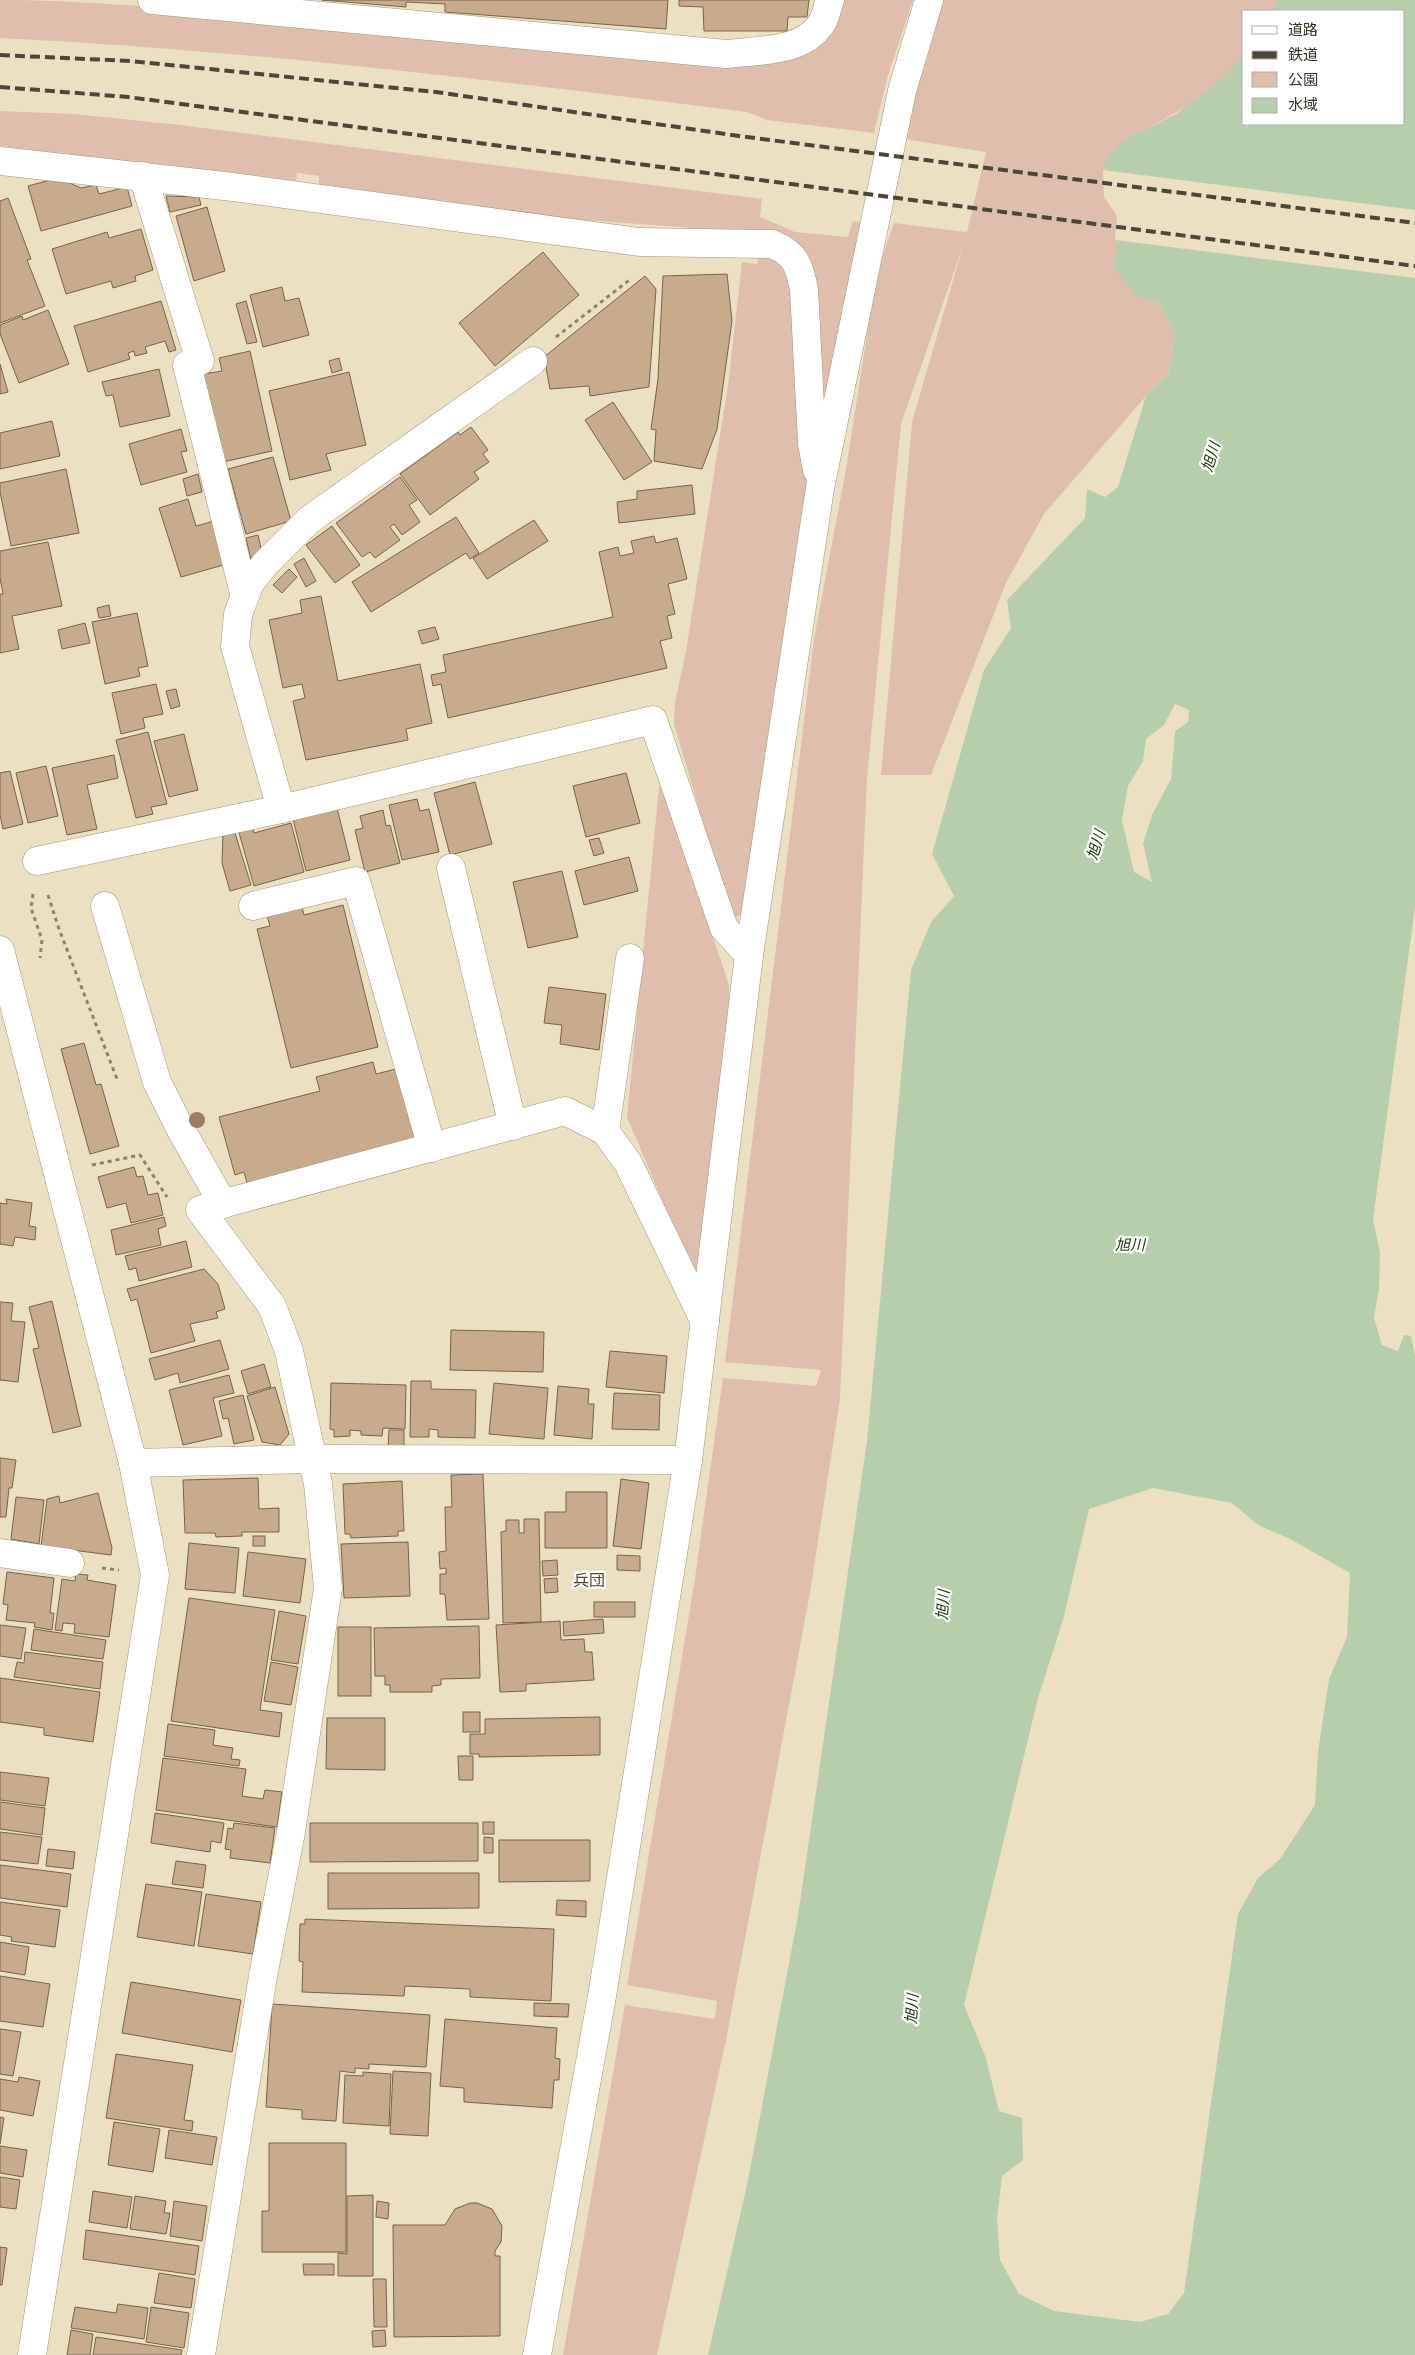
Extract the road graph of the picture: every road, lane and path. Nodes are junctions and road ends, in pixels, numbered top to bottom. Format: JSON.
{"nodes":[{"id":1,"x":152,"y":0,"type":"edge"},
{"id":2,"x":830,"y":0,"type":"edge"},
{"id":3,"x":929,"y":0,"type":"edge"},
{"id":4,"x":0,"y":161,"type":"edge"},
{"id":5,"x":143,"y":176,"type":"junction"},
{"id":6,"x":673,"y":243,"type":"junction"},
{"id":7,"x":533,"y":361,"type":"joint"},
{"id":8,"x":820,"y":488,"type":"junction"},
{"id":9,"x":245,"y":597,"type":"junction"},
{"id":10,"x":281,"y":809,"type":"junction"},
{"id":11,"x":38,"y":861,"type":"dead end"},
{"id":12,"x":451,"y":868,"type":"dead end"},
{"id":13,"x":105,"y":906,"type":"dead end"},
{"id":14,"x":253,"y":906,"type":"dead end"},
{"id":15,"x":0,"y":950,"type":"edge"},
{"id":16,"x":749,"y":955,"type":"junction"},
{"id":17,"x":630,"y":958,"type":"dead end"},
{"id":18,"x":513,"y":1126,"type":"junction"},
{"id":19,"x":605,"y":1131,"type":"junction"},
{"id":20,"x":432,"y":1148,"type":"junction"},
{"id":21,"x":212,"y":1207,"type":"junction"},
{"id":22,"x":705,"y":1322,"type":"junction"},
{"id":23,"x":312,"y":1459,"type":"junction"},
{"id":24,"x":688,"y":1460,"type":"junction"},
{"id":25,"x":133,"y":1463,"type":"junction"},
{"id":26,"x":0,"y":1553,"type":"edge"},
{"id":27,"x":70,"y":1564,"type":"dead end"},
{"id":28,"x":32,"y":2355,"type":"edge"},
{"id":29,"x":201,"y":2355,"type":"edge"},
{"id":30,"x":537,"y":2355,"type":"edge"}],
"edges":[{"from":1,"to":2,"type":"street"},
{"from":3,"to":8,"type":"street"},
{"from":4,"to":5,"type":"street"},
{"from":5,"to":6,"type":"street"},
{"from":5,"to":9,"type":"street"},
{"from":6,"to":7,"type":"path"},
{"from":6,"to":8,"type":"street"},
{"from":7,"to":9,"type":"street"},
{"from":8,"to":16,"type":"street"},
{"from":9,"to":10,"type":"street"},
{"from":10,"to":11,"type":"street"},
{"from":10,"to":16,"type":"street"},
{"from":12,"to":18,"type":"street"},
{"from":13,"to":21,"type":"street"},
{"from":14,"to":20,"type":"street"},
{"from":15,"to":25,"type":"street"},
{"from":16,"to":22,"type":"street"},
{"from":17,"to":19,"type":"street"},
{"from":18,"to":19,"type":"street"},
{"from":18,"to":20,"type":"street"},
{"from":19,"to":22,"type":"street"},
{"from":20,"to":21,"type":"street"},
{"from":21,"to":23,"type":"street"},
{"from":22,"to":24,"type":"street"},
{"from":23,"to":24,"type":"street"},
{"from":23,"to":25,"type":"street"},
{"from":23,"to":29,"type":"street"},
{"from":24,"to":30,"type":"street"},
{"from":25,"to":28,"type":"street"},
{"from":26,"to":27,"type":"street"}]}
